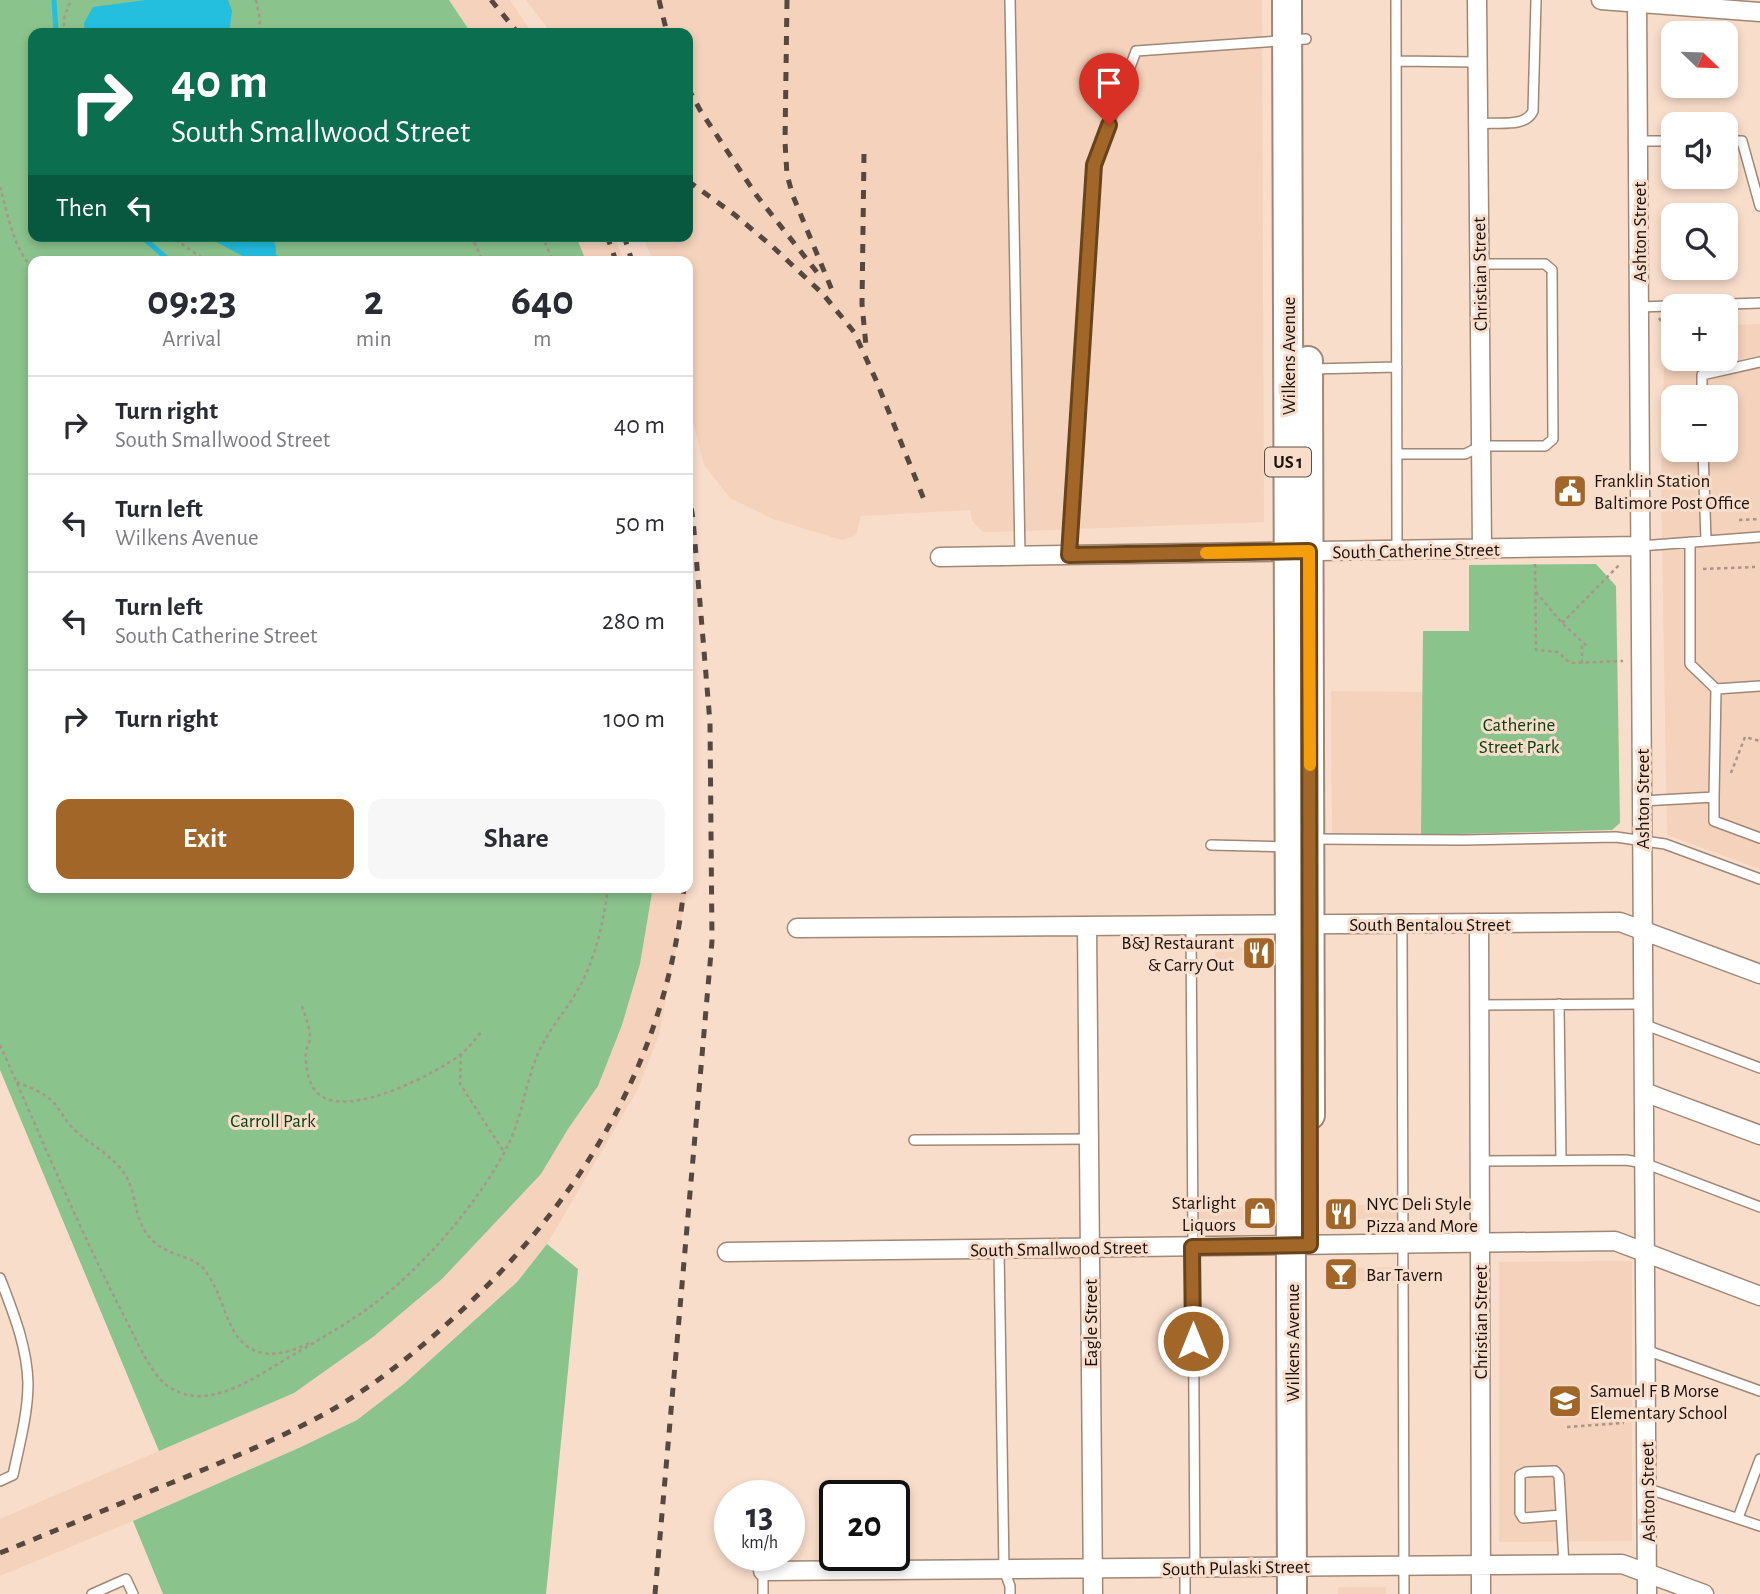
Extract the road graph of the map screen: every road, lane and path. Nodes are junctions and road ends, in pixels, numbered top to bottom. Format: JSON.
{"nodes":[{"id":1,"x":71,"y":0,"type":"edge"},
{"id":2,"x":256,"y":0,"type":"edge"},
{"id":3,"x":1010,"y":0,"type":"edge"},
{"id":4,"x":1287,"y":0,"type":"edge"},
{"id":5,"x":1306,"y":0,"type":"edge"},
{"id":6,"x":1396,"y":0,"type":"edge"},
{"id":7,"x":1476,"y":0,"type":"edge"},
{"id":8,"x":1536,"y":0,"type":"edge"},
{"id":9,"x":1601,"y":0,"type":"edge"},
{"id":10,"x":1637,"y":4,"type":"junction"},
{"id":11,"x":1760,"y":12,"type":"edge"},
{"id":12,"x":64,"y":28,"type":"edge"},
{"id":13,"x":260,"y":28,"type":"edge"},
{"id":14,"x":1297,"y":39,"type":"junction"},
{"id":15,"x":1396,"y":61,"type":"junction"},
{"id":16,"x":1477,"y":62,"type":"junction"},
{"id":17,"x":1478,"y":124,"type":"junction"},
{"id":18,"x":1638,"y":141,"type":"junction"},
{"id":19,"x":1661,"y":141,"type":"edge"},
{"id":20,"x":1738,"y":141,"type":"edge"},
{"id":21,"x":0,"y":187,"type":"edge"},
{"id":22,"x":2,"y":196,"type":"edge"},
{"id":23,"x":1760,"y":206,"type":"edge"},
{"id":24,"x":179,"y":242,"type":"edge"},
{"id":25,"x":200,"y":256,"type":"edge"},
{"id":26,"x":28,"y":261,"type":"edge"},
{"id":27,"x":1479,"y":264,"type":"junction"},
{"id":28,"x":1760,"y":303,"type":"edge"},
{"id":29,"x":1639,"y":307,"type":"junction"},
{"id":30,"x":1659,"y":318,"type":"dead end"},
{"id":31,"x":1661,"y":321,"type":"edge"},
{"id":32,"x":1760,"y":362,"type":"edge"},
{"id":33,"x":1397,"y":367,"type":"junction"},
{"id":34,"x":1308,"y":369,"type":"junction"},
{"id":35,"x":1702,"y":385,"type":"edge"},
{"id":36,"x":1481,"y":446,"type":"junction"},
{"id":37,"x":1398,"y":454,"type":"junction"},
{"id":38,"x":1703,"y":462,"type":"edge"},
{"id":39,"x":1760,"y":519,"type":"edge"},
{"id":40,"x":1739,"y":520,"type":"dead end"},
{"id":41,"x":1760,"y":537,"type":"edge"},
{"id":42,"x":1706,"y":541,"type":"junction"},
{"id":43,"x":1690,"y":542,"type":"junction"},
{"id":44,"x":1640,"y":546,"type":"junction"},
{"id":45,"x":1482,"y":549,"type":"junction"},
{"id":46,"x":1397,"y":550,"type":"junction"},
{"id":47,"x":1299,"y":552,"type":"junction"},
{"id":48,"x":1069,"y":555,"type":"junction"},
{"id":49,"x":1020,"y":556,"type":"junction"},
{"id":50,"x":940,"y":557,"type":"dead end"},
{"id":51,"x":1535,"y":561,"type":"dead end"},
{"id":52,"x":1622,"y":562,"type":"dead end"},
{"id":53,"x":1755,"y":568,"type":"dead end"},
{"id":54,"x":1700,"y":570,"type":"dead end"},
{"id":55,"x":1535,"y":589,"type":"junction"},
{"id":56,"x":1562,"y":622,"type":"junction"},
{"id":57,"x":1582,"y":642,"type":"junction"},
{"id":58,"x":1589,"y":649,"type":"dead end"},
{"id":59,"x":1624,"y":661,"type":"dead end"},
{"id":60,"x":1582,"y":663,"type":"junction"},
{"id":61,"x":1760,"y":686,"type":"edge"},
{"id":62,"x":1716,"y":690,"type":"junction"},
{"id":63,"x":1760,"y":741,"type":"edge"},
{"id":64,"x":1731,"y":773,"type":"dead end"},
{"id":65,"x":1714,"y":797,"type":"junction"},
{"id":66,"x":1642,"y":801,"type":"junction"},
{"id":67,"x":1760,"y":838,"type":"edge"},
{"id":68,"x":1642,"y":840,"type":"junction"},
{"id":69,"x":1300,"y":843,"type":"junction"},
{"id":70,"x":1211,"y":845,"type":"dead end"},
{"id":71,"x":1760,"y":879,"type":"edge"},
{"id":72,"x":607,"y":893,"type":"edge"},
{"id":73,"x":1479,"y":923,"type":"junction"},
{"id":74,"x":1402,"y":924,"type":"junction"},
{"id":75,"x":1191,"y":925,"type":"junction"},
{"id":76,"x":1300,"y":925,"type":"junction"},
{"id":77,"x":1087,"y":926,"type":"junction"},
{"id":78,"x":797,"y":928,"type":"dead end"},
{"id":79,"x":1643,"y":930,"type":"junction"},
{"id":80,"x":1760,"y":974,"type":"edge"},
{"id":81,"x":1559,"y":1004,"type":"junction"},
{"id":82,"x":1643,"y":1004,"type":"junction"},
{"id":83,"x":1479,"y":1005,"type":"junction"},
{"id":84,"x":302,"y":1006,"type":"dead end"},
{"id":85,"x":1643,"y":1024,"type":"junction"},
{"id":86,"x":482,"y":1031,"type":"dead end"},
{"id":87,"x":0,"y":1045,"type":"edge"},
{"id":88,"x":461,"y":1054,"type":"junction"},
{"id":89,"x":1760,"y":1068,"type":"edge"},
{"id":90,"x":17,"y":1082,"type":"junction"},
{"id":91,"x":1644,"y":1092,"type":"junction"},
{"id":92,"x":1760,"y":1135,"type":"edge"},
{"id":93,"x":1089,"y":1139,"type":"junction"},
{"id":94,"x":914,"y":1140,"type":"dead end"},
{"id":95,"x":504,"y":1152,"type":"junction"},
{"id":96,"x":1561,"y":1159,"type":"junction"},
{"id":97,"x":1479,"y":1161,"type":"junction"},
{"id":98,"x":1644,"y":1163,"type":"junction"},
{"id":99,"x":1760,"y":1207,"type":"edge"},
{"id":100,"x":1480,"y":1243,"type":"junction"},
{"id":101,"x":1404,"y":1244,"type":"junction"},
{"id":102,"x":1301,"y":1245,"type":"junction"},
{"id":103,"x":1192,"y":1247,"type":"junction"},
{"id":104,"x":1090,"y":1248,"type":"junction"},
{"id":105,"x":999,"y":1249,"type":"junction"},
{"id":106,"x":727,"y":1252,"type":"dead end"},
{"id":107,"x":1645,"y":1252,"type":"junction"},
{"id":108,"x":0,"y":1278,"type":"edge"},
{"id":109,"x":1760,"y":1296,"type":"edge"},
{"id":110,"x":324,"y":1336,"type":"junction"},
{"id":111,"x":1646,"y":1350,"type":"junction"},
{"id":112,"x":1760,"y":1391,"type":"edge"},
{"id":113,"x":1625,"y":1423,"type":"dead end"},
{"id":114,"x":1567,"y":1427,"type":"dead end"},
{"id":115,"x":1760,"y":1459,"type":"edge"},
{"id":116,"x":0,"y":1481,"type":"edge"},
{"id":117,"x":1646,"y":1488,"type":"junction"},
{"id":118,"x":1561,"y":1515,"type":"junction"},
{"id":119,"x":1738,"y":1518,"type":"junction"},
{"id":120,"x":1760,"y":1526,"type":"edge"},
{"id":121,"x":1564,"y":1564,"type":"junction"},
{"id":122,"x":1302,"y":1565,"type":"junction"},
{"id":123,"x":1481,"y":1565,"type":"junction"},
{"id":124,"x":1404,"y":1566,"type":"junction"},
{"id":125,"x":1190,"y":1568,"type":"junction"},
{"id":126,"x":1093,"y":1569,"type":"junction"},
{"id":127,"x":1004,"y":1570,"type":"junction"},
{"id":128,"x":763,"y":1571,"type":"edge"},
{"id":129,"x":805,"y":1571,"type":"edge"},
{"id":130,"x":1647,"y":1573,"type":"junction"},
{"id":131,"x":92,"y":1594,"type":"edge"},
{"id":132,"x":133,"y":1594,"type":"edge"},
{"id":133,"x":763,"y":1594,"type":"edge"},
{"id":134,"x":1010,"y":1594,"type":"edge"},
{"id":135,"x":1093,"y":1594,"type":"edge"},
{"id":136,"x":1185,"y":1594,"type":"edge"},
{"id":137,"x":1292,"y":1594,"type":"edge"},
{"id":138,"x":1311,"y":1594,"type":"edge"},
{"id":139,"x":1404,"y":1594,"type":"edge"},
{"id":140,"x":1481,"y":1594,"type":"edge"},
{"id":141,"x":1647,"y":1594,"type":"edge"},
{"id":142,"x":1704,"y":1594,"type":"edge"}],
"edges":[{"from":1,"to":12,"type":"path"},
{"from":2,"to":13,"type":"path"},
{"from":3,"to":49,"type":"lane"},
{"from":4,"to":14,"type":"main road","name":"Wilkens Avenue","number":"US 1"},
{"from":5,"to":14,"type":"main road","name":"Wilkens Avenue","number":"US 1"},
{"from":6,"to":15,"type":"lane"},
{"from":7,"to":16,"type":"street","name":"Christian Street"},
{"from":8,"to":17,"type":"lane"},
{"from":9,"to":10,"type":"street"},
{"from":10,"to":11,"type":"street"},
{"from":10,"to":18,"type":"street","name":"Ashton Street"},
{"from":14,"to":34,"type":"main road","name":"Wilkens Avenue","number":"US 1"},
{"from":14,"to":47,"type":"main road","name":"Wilkens Avenue","number":"US 1"},
{"from":14,"to":48,"type":"lane"},
{"from":15,"to":16,"type":"lane"},
{"from":15,"to":33,"type":"lane"},
{"from":16,"to":17,"type":"street","name":"Christian Street"},
{"from":17,"to":27,"type":"street","name":"Christian Street"},
{"from":18,"to":19,"type":"lane"},
{"from":18,"to":29,"type":"street","name":"Ashton Street"},
{"from":20,"to":23,"type":"lane"},
{"from":21,"to":22,"type":"path"},
{"from":22,"to":26,"type":"path"},
{"from":24,"to":25,"type":"path"},
{"from":27,"to":36,"type":"street","name":"Christian Street"},
{"from":27,"to":36,"type":"lane"},
{"from":28,"to":29,"type":"lane"},
{"from":29,"to":44,"type":"street","name":"Ashton Street"},
{"from":30,"to":31,"type":"path"},
{"from":32,"to":35,"type":"lane"},
{"from":33,"to":34,"type":"lane"},
{"from":33,"to":37,"type":"lane"},
{"from":34,"to":47,"type":"main road","name":"Wilkens Avenue","number":"US 1"},
{"from":36,"to":37,"type":"lane"},
{"from":36,"to":45,"type":"street","name":"Christian Street"},
{"from":37,"to":46,"type":"lane"},
{"from":38,"to":42,"type":"lane"},
{"from":39,"to":40,"type":"path"},
{"from":41,"to":42,"type":"lane"},
{"from":42,"to":43,"type":"lane"},
{"from":43,"to":44,"type":"lane"},
{"from":43,"to":62,"type":"lane"},
{"from":44,"to":45,"type":"street","name":"South Catherine Street"},
{"from":44,"to":66,"type":"street","name":"Ashton Street"},
{"from":45,"to":46,"type":"street","name":"South Catherine Street"},
{"from":46,"to":47,"type":"street","name":"South Catherine Street"},
{"from":47,"to":48,"type":"street","name":"South Catherine Street"},
{"from":47,"to":69,"type":"main road","name":"Wilkens Avenue","number":"US 1"},
{"from":48,"to":49,"type":"street","name":"South Catherine Street"},
{"from":49,"to":50,"type":"street","name":"South Catherine Street"},
{"from":51,"to":55,"type":"path"},
{"from":52,"to":56,"type":"path"},
{"from":53,"to":54,"type":"path"},
{"from":55,"to":56,"type":"path"},
{"from":55,"to":60,"type":"path"},
{"from":56,"to":57,"type":"path"},
{"from":57,"to":58,"type":"path"},
{"from":57,"to":60,"type":"path"},
{"from":59,"to":60,"type":"path"},
{"from":61,"to":62,"type":"lane"},
{"from":62,"to":65,"type":"lane"},
{"from":63,"to":64,"type":"path"},
{"from":65,"to":66,"type":"lane"},
{"from":65,"to":67,"type":"lane"},
{"from":66,"to":68,"type":"street","name":"Ashton Street"},
{"from":68,"to":69,"type":"lane"},
{"from":68,"to":71,"type":"lane"},
{"from":68,"to":79,"type":"street","name":"Ashton Street"},
{"from":69,"to":70,"type":"lane"},
{"from":69,"to":76,"type":"main road","name":"Wilkens Avenue","number":"US 1"},
{"from":72,"to":95,"type":"path"},
{"from":73,"to":74,"type":"street","name":"South Bentalou Street"},
{"from":73,"to":79,"type":"street","name":"South Bentalou Street"},
{"from":73,"to":83,"type":"street","name":"Christian Street"},
{"from":74,"to":76,"type":"street","name":"South Bentalou Street"},
{"from":74,"to":101,"type":"lane"},
{"from":75,"to":76,"type":"street","name":"South Bentalou Street"},
{"from":75,"to":77,"type":"street","name":"South Bentalou Street"},
{"from":75,"to":103,"type":"lane"},
{"from":76,"to":102,"type":"main road","name":"Wilkens Avenue","number":"US 1"},
{"from":77,"to":78,"type":"street","name":"South Bentalou Street"},
{"from":77,"to":93,"type":"street","name":"Eagle Street"},
{"from":79,"to":80,"type":"street","name":"South Bentalou Street"},
{"from":79,"to":82,"type":"street","name":"Ashton Street"},
{"from":81,"to":82,"type":"lane"},
{"from":81,"to":83,"type":"lane"},
{"from":81,"to":96,"type":"lane"},
{"from":82,"to":85,"type":"street","name":"Ashton Street"},
{"from":83,"to":97,"type":"street","name":"Christian Street"},
{"from":84,"to":88,"type":"path"},
{"from":85,"to":89,"type":"lane"},
{"from":85,"to":91,"type":"street","name":"Ashton Street"},
{"from":86,"to":88,"type":"path"},
{"from":87,"to":90,"type":"path"},
{"from":88,"to":95,"type":"path"},
{"from":90,"to":110,"type":"path"},
{"from":90,"to":110,"type":"path"},
{"from":91,"to":92,"type":"street"},
{"from":91,"to":98,"type":"street","name":"Ashton Street"},
{"from":93,"to":94,"type":"lane"},
{"from":93,"to":104,"type":"street","name":"Eagle Street"},
{"from":95,"to":110,"type":"path"},
{"from":96,"to":97,"type":"lane"},
{"from":96,"to":98,"type":"lane"},
{"from":97,"to":100,"type":"street","name":"Christian Street"},
{"from":98,"to":99,"type":"lane"},
{"from":98,"to":107,"type":"street","name":"Ashton Street"},
{"from":100,"to":101,"type":"street","name":"South Smallwood Street"},
{"from":100,"to":107,"type":"street","name":"South Smallwood Street"},
{"from":100,"to":123,"type":"street","name":"Christian Street"},
{"from":101,"to":102,"type":"street","name":"South Smallwood Street"},
{"from":101,"to":124,"type":"lane"},
{"from":102,"to":103,"type":"street","name":"South Smallwood Street"},
{"from":102,"to":122,"type":"main road","name":"Wilkens Avenue","number":"US 1"},
{"from":103,"to":104,"type":"street","name":"South Smallwood Street"},
{"from":103,"to":125,"type":"lane"},
{"from":104,"to":105,"type":"street","name":"South Smallwood Street"},
{"from":104,"to":126,"type":"street","name":"Eagle Street"},
{"from":105,"to":106,"type":"street","name":"South Smallwood Street"},
{"from":105,"to":127,"type":"lane"},
{"from":107,"to":109,"type":"street","name":"South Smallwood Street"},
{"from":107,"to":111,"type":"street","name":"Ashton Street"},
{"from":108,"to":116,"type":"lane"},
{"from":111,"to":112,"type":"lane"},
{"from":111,"to":117,"type":"street","name":"Ashton Street"},
{"from":113,"to":114,"type":"path"},
{"from":115,"to":119,"type":"lane"},
{"from":117,"to":119,"type":"lane"},
{"from":117,"to":130,"type":"street","name":"Ashton Street"},
{"from":118,"to":118,"type":"lane"},
{"from":118,"to":121,"type":"lane"},
{"from":119,"to":120,"type":"lane"},
{"from":121,"to":123,"type":"street","name":"South Pulaski Street"},
{"from":121,"to":130,"type":"street","name":"South Pulaski Street"},
{"from":122,"to":124,"type":"street","name":"South Pulaski Street"},
{"from":122,"to":125,"type":"street","name":"South Pulaski Street"},
{"from":122,"to":137,"type":"main road","name":"Wilkens Avenue","number":"US 1"},
{"from":122,"to":138,"type":"main road","name":"Wilkens Avenue","number":"US 1"},
{"from":123,"to":124,"type":"street","name":"South Pulaski Street"},
{"from":123,"to":140,"type":"street","name":"Christian Street"},
{"from":124,"to":139,"type":"lane"},
{"from":125,"to":126,"type":"street","name":"South Pulaski Street"},
{"from":125,"to":136,"type":"lane"},
{"from":126,"to":127,"type":"street","name":"South Pulaski Street"},
{"from":126,"to":135,"type":"street","name":"Eagle Street"},
{"from":127,"to":129,"type":"street","name":"South Pulaski Street"},
{"from":127,"to":134,"type":"lane"},
{"from":128,"to":133,"type":"lane"},
{"from":130,"to":141,"type":"street","name":"Ashton Street"},
{"from":130,"to":142,"type":"street","name":"South Pulaski Street"},
{"from":131,"to":132,"type":"lane"}]}
